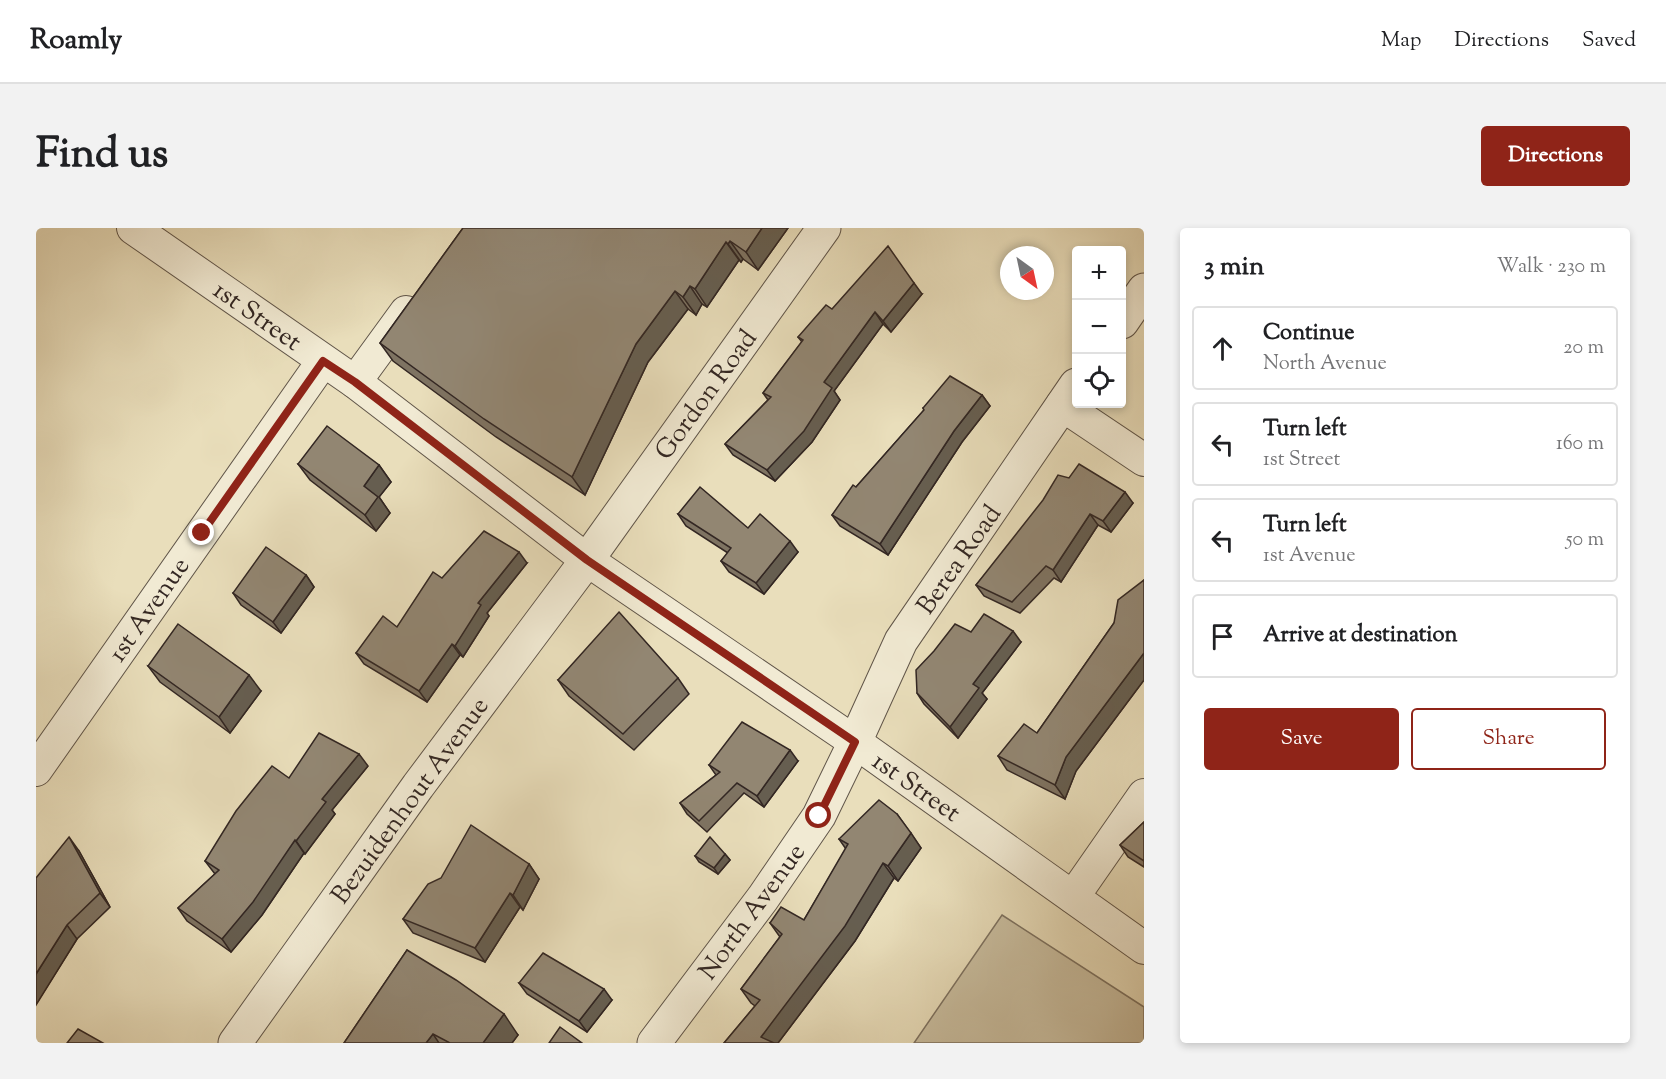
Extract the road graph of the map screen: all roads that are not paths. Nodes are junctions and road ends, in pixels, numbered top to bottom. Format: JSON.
{"nodes":[{"id":1,"x":133,"y":228,"type":"edge"},
{"id":2,"x":824,"y":228,"type":"edge"},
{"id":3,"x":424,"y":286,"type":"edge"},
{"id":4,"x":1144,"y":290,"type":"edge"},
{"id":5,"x":1126,"y":316,"type":"edge"},
{"id":6,"x":323,"y":361,"type":"junction"},
{"id":7,"x":355,"y":382,"type":"junction"},
{"id":8,"x":1069,"y":395,"type":"edge"},
{"id":9,"x":1144,"y":460,"type":"edge"},
{"id":10,"x":587,"y":560,"type":"junction"},
{"id":11,"x":855,"y":742,"type":"junction"},
{"id":12,"x":36,"y":770,"type":"edge"},
{"id":13,"x":1144,"y":795,"type":"edge"},
{"id":14,"x":1073,"y":897,"type":"junction"},
{"id":15,"x":1144,"y":948,"type":"edge"},
{"id":16,"x":234,"y":1043,"type":"edge"},
{"id":17,"x":654,"y":1043,"type":"edge"}],
"edges":[{"from":1,"to":6,"type":"street","name":"1st Street"},
{"from":2,"to":10,"type":"street","name":"Gordon Road"},
{"from":3,"to":7,"type":"street"},
{"from":4,"to":5,"type":"street"},
{"from":6,"to":7,"type":"street","name":"1st Street"},
{"from":6,"to":12,"type":"street","name":"1st Avenue"},
{"from":7,"to":10,"type":"street","name":"1st Street"},
{"from":8,"to":9,"type":"street"},
{"from":8,"to":11,"type":"street","name":"Berea Road"},
{"from":10,"to":11,"type":"street","name":"1st Street"},
{"from":10,"to":16,"type":"street","name":"Bezuidenhout Avenue"},
{"from":11,"to":14,"type":"street","name":"1st Street"},
{"from":11,"to":17,"type":"street","name":"North Avenue"},
{"from":13,"to":14,"type":"street"},
{"from":14,"to":15,"type":"street","name":"1st Street"}]}
